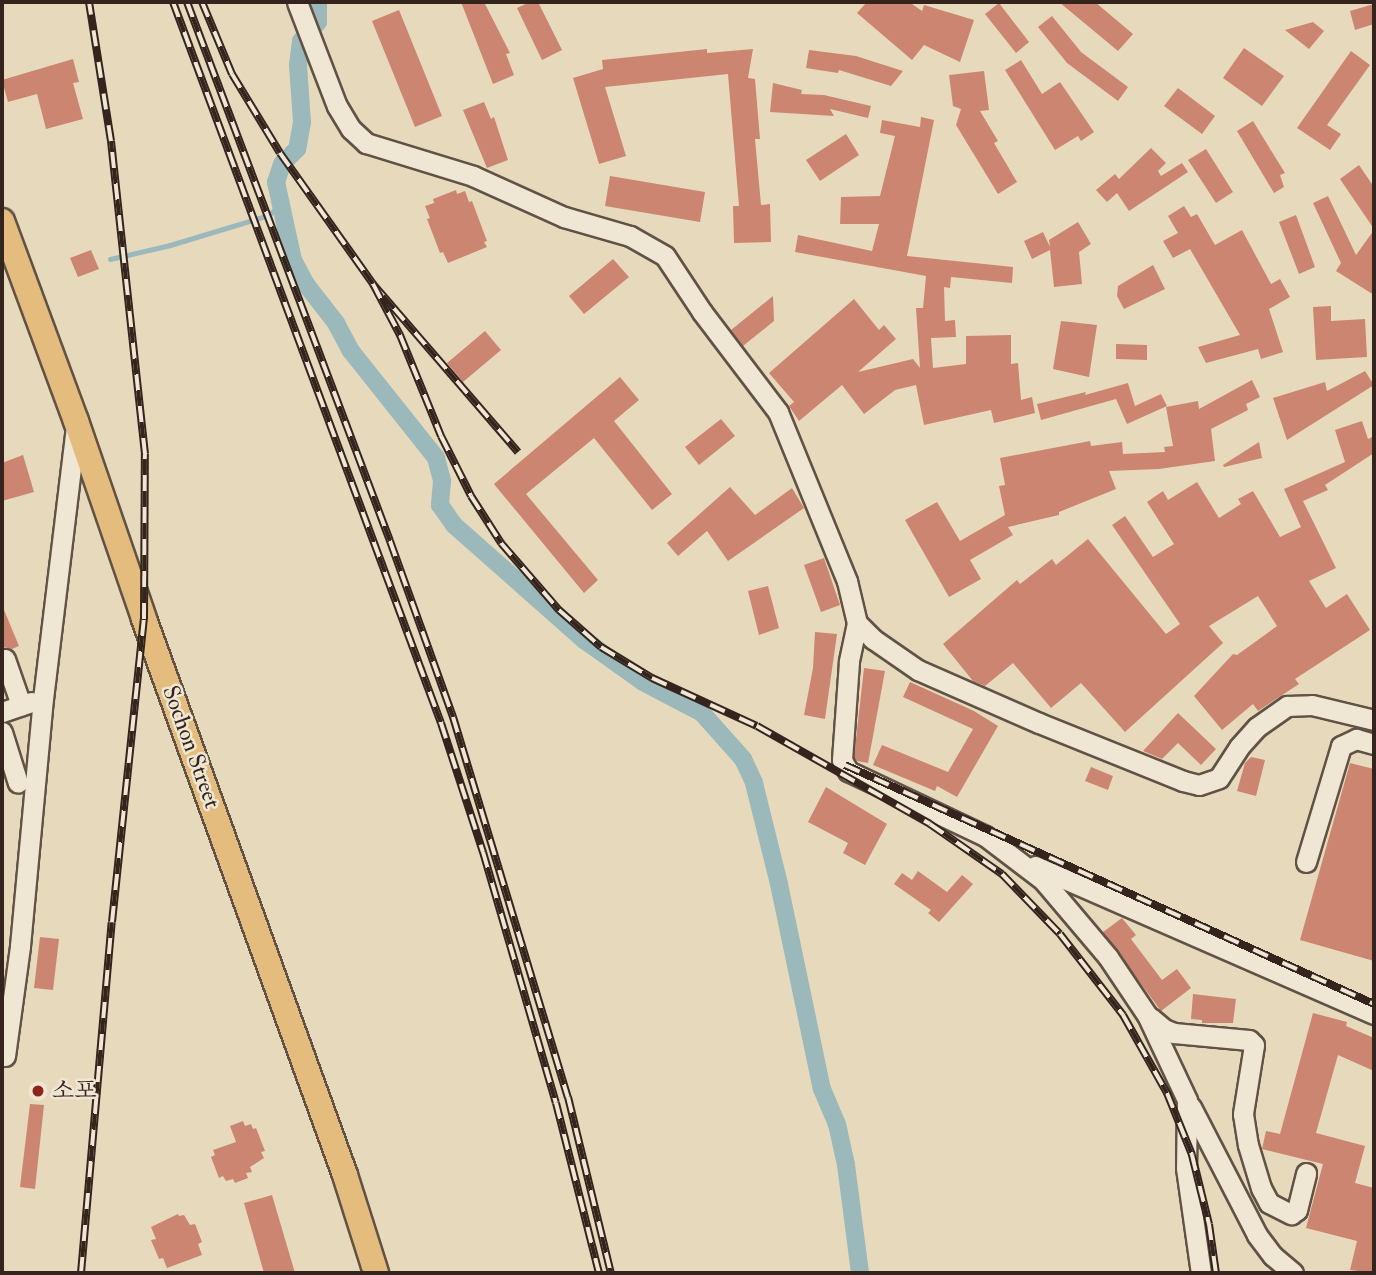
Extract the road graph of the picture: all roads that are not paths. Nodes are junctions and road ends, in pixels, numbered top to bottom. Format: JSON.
{"nodes":[{"id":1,"x":297,"y":2,"type":"edge"},
{"id":2,"x":2,"y":221,"type":"edge"},
{"id":3,"x":76,"y":421,"type":"junction"},
{"id":4,"x":857,"y":623,"type":"junction"},
{"id":5,"x":6,"y":672,"type":"edge"},
{"id":6,"x":43,"y":699,"type":"junction"},
{"id":7,"x":21,"y":705,"type":"junction"},
{"id":8,"x":2,"y":712,"type":"edge"},
{"id":9,"x":1374,"y":720,"type":"edge"},
{"id":10,"x":2,"y":732,"type":"edge"},
{"id":11,"x":1374,"y":744,"type":"edge"},
{"id":12,"x":18,"y":783,"type":"edge"},
{"id":13,"x":1012,"y":855,"type":"junction"},
{"id":14,"x":1306,"y":862,"type":"dead end"},
{"id":15,"x":1374,"y":1014,"type":"edge"},
{"id":16,"x":1147,"y":1015,"type":"junction"},
{"id":17,"x":5,"y":1056,"type":"dead end"},
{"id":18,"x":1187,"y":1100,"type":"junction"},
{"id":19,"x":1306,"y":1173,"type":"dead end"},
{"id":20,"x":376,"y":1273,"type":"edge"},
{"id":21,"x":1201,"y":1273,"type":"edge"},
{"id":22,"x":1293,"y":1273,"type":"edge"}],
"edges":[{"from":1,"to":4,"type":"street"},
{"from":2,"to":3,"type":"main road","name":"Sochon Street"},
{"from":3,"to":6,"type":"street"},
{"from":3,"to":20,"type":"main road","name":"Sochon Street"},
{"from":4,"to":9,"type":"street"},
{"from":4,"to":13,"type":"street"},
{"from":5,"to":7,"type":"street"},
{"from":6,"to":7,"type":"street"},
{"from":6,"to":12,"type":"street"},
{"from":7,"to":8,"type":"street"},
{"from":10,"to":12,"type":"street"},
{"from":11,"to":14,"type":"street"},
{"from":12,"to":17,"type":"street"},
{"from":13,"to":15,"type":"street"},
{"from":13,"to":16,"type":"street"},
{"from":16,"to":18,"type":"street"},
{"from":16,"to":19,"type":"street"},
{"from":18,"to":21,"type":"street"},
{"from":18,"to":22,"type":"street"}]}
